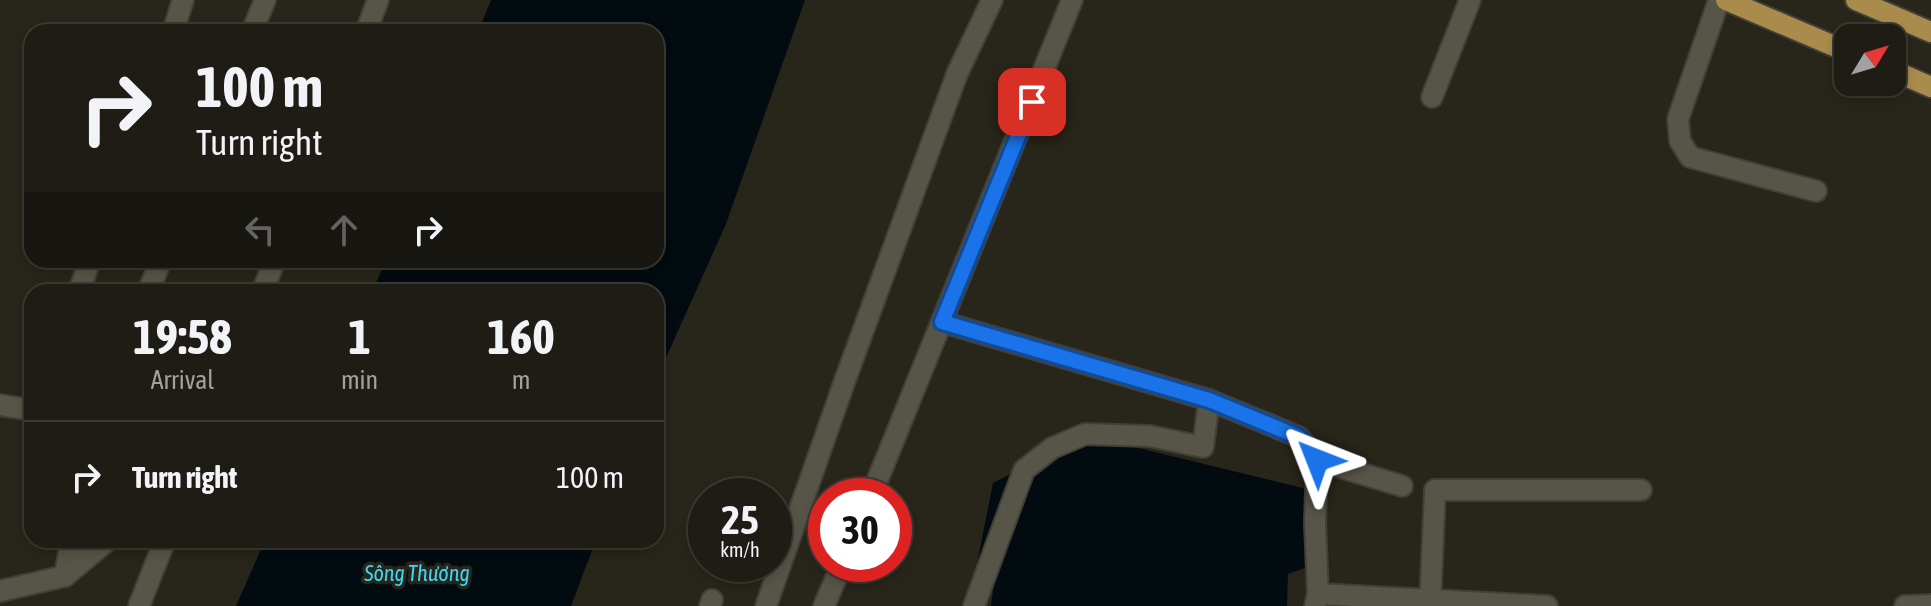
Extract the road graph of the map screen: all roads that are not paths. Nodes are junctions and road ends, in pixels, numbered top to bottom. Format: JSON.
{"nodes":[{"id":1,"x":183,"y":0,"type":"edge"},
{"id":2,"x":265,"y":0,"type":"edge"},
{"id":3,"x":378,"y":0,"type":"edge"},
{"id":4,"x":992,"y":0,"type":"edge"},
{"id":5,"x":1072,"y":0,"type":"edge"},
{"id":6,"x":1470,"y":0,"type":"edge"},
{"id":7,"x":1719,"y":0,"type":"edge"},
{"id":8,"x":1726,"y":0,"type":"edge"},
{"id":9,"x":1856,"y":0,"type":"edge"},
{"id":10,"x":176,"y":24,"type":"edge"},
{"id":11,"x":255,"y":24,"type":"edge"},
{"id":12,"x":369,"y":24,"type":"edge"},
{"id":13,"x":1931,"y":32,"type":"edge"},
{"id":14,"x":1834,"y":46,"type":"edge"},
{"id":15,"x":1906,"y":76,"type":"edge"},
{"id":16,"x":1931,"y":87,"type":"edge"},
{"id":17,"x":1432,"y":97,"type":"dead end"},
{"id":18,"x":1816,"y":191,"type":"dead end"},
{"id":19,"x":942,"y":322,"type":"junction"},
{"id":20,"x":1209,"y":400,"type":"junction"},
{"id":21,"x":0,"y":405,"type":"edge"},
{"id":22,"x":24,"y":409,"type":"edge"},
{"id":23,"x":1317,"y":460,"type":"junction"},
{"id":24,"x":878,"y":478,"type":"edge"},
{"id":25,"x":1402,"y":486,"type":"dead end"},
{"id":26,"x":1641,"y":490,"type":"dead end"},
{"id":27,"x":70,"y":548,"type":"edge"},
{"id":28,"x":98,"y":548,"type":"edge"},
{"id":29,"x":162,"y":548,"type":"edge"},
{"id":30,"x":65,"y":576,"type":"junction"},
{"id":31,"x":834,"y":582,"type":"edge"},
{"id":32,"x":0,"y":591,"type":"edge"},
{"id":33,"x":1316,"y":600,"type":"edge"},
{"id":34,"x":1430,"y":602,"type":"edge"},
{"id":35,"x":1931,"y":605,"type":"edge"},
{"id":36,"x":139,"y":606,"type":"edge"},
{"id":37,"x":766,"y":606,"type":"edge"},
{"id":38,"x":824,"y":606,"type":"edge"},
{"id":39,"x":974,"y":606,"type":"edge"},
{"id":40,"x":1547,"y":606,"type":"edge"},
{"id":41,"x":1905,"y":606,"type":"edge"}],
"edges":[{"from":1,"to":10,"type":"street"},
{"from":2,"to":11,"type":"street"},
{"from":3,"to":12,"type":"street"},
{"from":4,"to":37,"type":"street"},
{"from":5,"to":19,"type":"street"},
{"from":6,"to":17,"type":"street"},
{"from":7,"to":18,"type":"street"},
{"from":8,"to":14,"type":"main road"},
{"from":9,"to":13,"type":"main road"},
{"from":15,"to":16,"type":"main road"},
{"from":19,"to":20,"type":"street"},
{"from":19,"to":24,"type":"street"},
{"from":20,"to":23,"type":"street"},
{"from":20,"to":39,"type":"street"},
{"from":21,"to":22,"type":"street"},
{"from":23,"to":25,"type":"street"},
{"from":23,"to":33,"type":"street"},
{"from":26,"to":34,"type":"street"},
{"from":27,"to":30,"type":"street"},
{"from":28,"to":30,"type":"street"},
{"from":29,"to":36,"type":"street"},
{"from":30,"to":32,"type":"street"},
{"from":31,"to":38,"type":"street"},
{"from":33,"to":34,"type":"street"},
{"from":34,"to":40,"type":"street"},
{"from":35,"to":41,"type":"street"}]}
